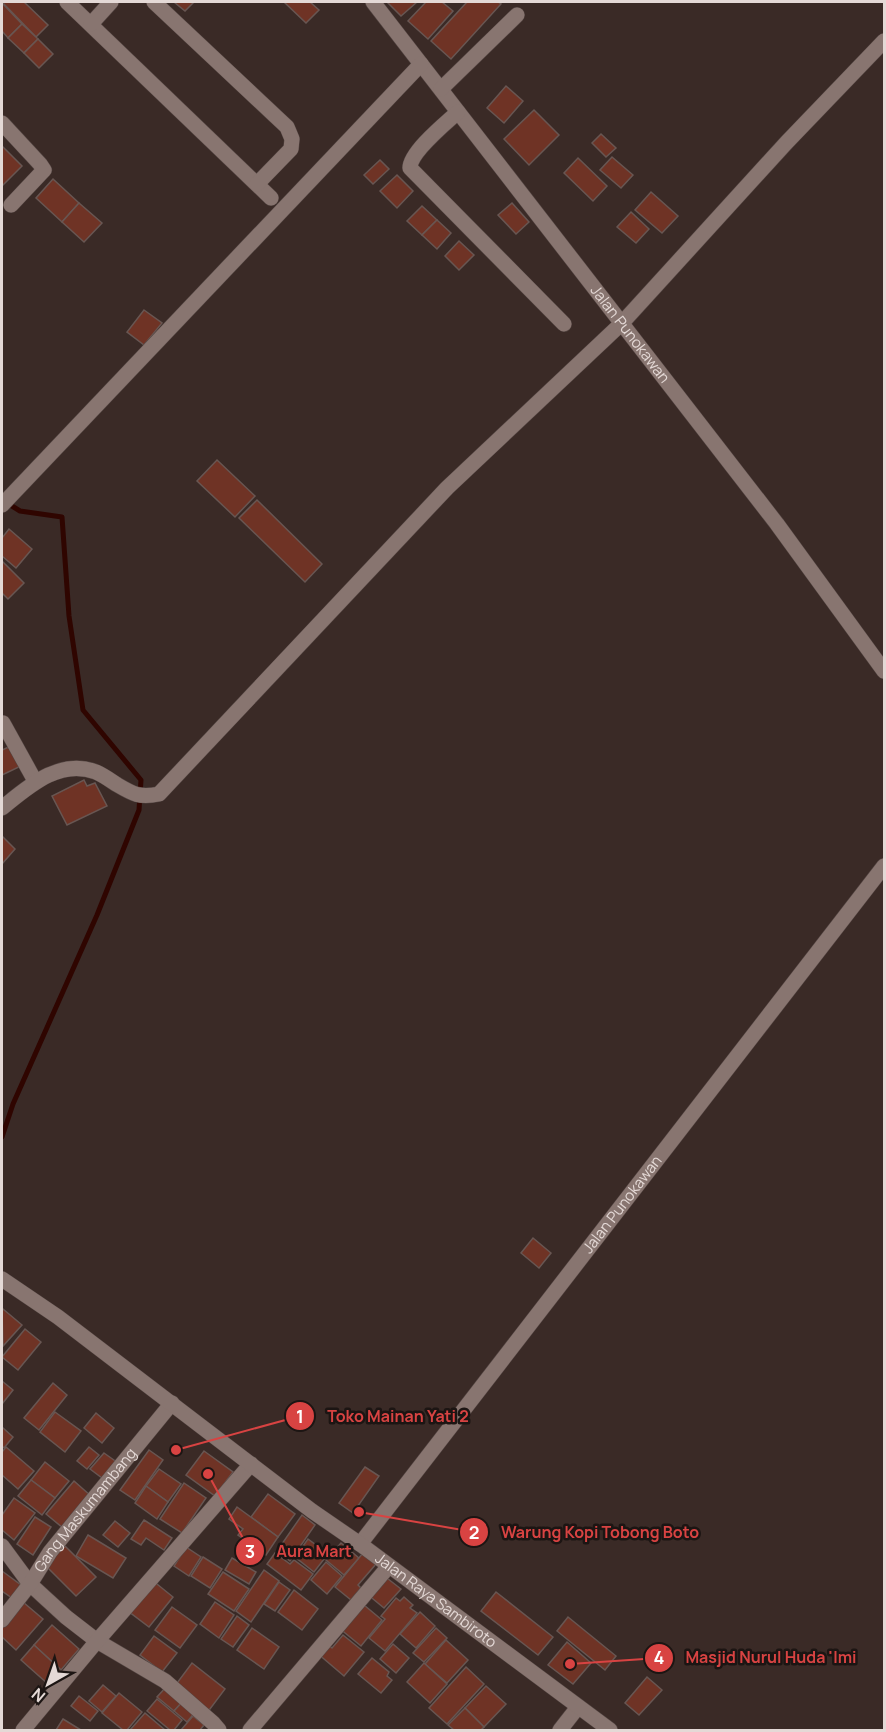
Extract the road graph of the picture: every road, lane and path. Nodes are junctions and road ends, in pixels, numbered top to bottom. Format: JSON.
{"nodes":[{"id":1,"x":67,"y":2,"type":"edge"},
{"id":2,"x":111,"y":2,"type":"edge"},
{"id":3,"x":154,"y":2,"type":"edge"},
{"id":4,"x":373,"y":2,"type":"edge"},
{"id":5,"x":517,"y":15,"type":"dead end"},
{"id":6,"x":91,"y":24,"type":"junction"},
{"id":7,"x":885,"y":41,"type":"edge"},
{"id":8,"x":421,"y":64,"type":"junction"},
{"id":9,"x":441,"y":89,"type":"junction"},
{"id":10,"x":458,"y":112,"type":"junction"},
{"id":11,"x":2,"y":123,"type":"edge"},
{"id":12,"x":257,"y":184,"type":"junction"},
{"id":13,"x":271,"y":198,"type":"dead end"},
{"id":14,"x":11,"y":205,"type":"dead end"},
{"id":15,"x":622,"y":323,"type":"junction"},
{"id":16,"x":564,"y":324,"type":"dead end"},
{"id":17,"x":6,"y":500,"type":"edge"},
{"id":18,"x":885,"y":671,"type":"edge"},
{"id":19,"x":3,"y":723,"type":"dead end"},
{"id":20,"x":35,"y":782,"type":"junction"},
{"id":21,"x":2,"y":808,"type":"edge"},
{"id":22,"x":885,"y":866,"type":"edge"},
{"id":23,"x":2,"y":1279,"type":"edge"},
{"id":24,"x":172,"y":1403,"type":"junction"},
{"id":25,"x":250,"y":1464,"type":"junction"},
{"id":26,"x":360,"y":1544,"type":"junction"},
{"id":27,"x":2,"y":1546,"type":"edge"},
{"id":28,"x":389,"y":1566,"type":"junction"},
{"id":29,"x":30,"y":1584,"type":"junction"},
{"id":30,"x":2,"y":1620,"type":"edge"},
{"id":31,"x":97,"y":1641,"type":"junction"},
{"id":32,"x":578,"y":1707,"type":"junction"},
{"id":33,"x":23,"y":1731,"type":"edge"},
{"id":34,"x":219,"y":1731,"type":"edge"},
{"id":35,"x":250,"y":1731,"type":"edge"},
{"id":36,"x":560,"y":1731,"type":"edge"},
{"id":37,"x":610,"y":1731,"type":"edge"}],
"edges":[{"from":1,"to":6,"type":"street"},
{"from":2,"to":6,"type":"street"},
{"from":3,"to":12,"type":"street"},
{"from":4,"to":8,"type":"street","name":"Jalan Punokawan"},
{"from":5,"to":9,"type":"street"},
{"from":6,"to":12,"type":"street"},
{"from":7,"to":15,"type":"street"},
{"from":8,"to":9,"type":"street","name":"Jalan Punokawan"},
{"from":8,"to":17,"type":"street"},
{"from":9,"to":10,"type":"street","name":"Jalan Punokawan"},
{"from":10,"to":15,"type":"street","name":"Jalan Punokawan"},
{"from":10,"to":16,"type":"street"},
{"from":11,"to":14,"type":"street"},
{"from":12,"to":13,"type":"street"},
{"from":15,"to":18,"type":"street","name":"Jalan Punokawan"},
{"from":15,"to":20,"type":"street"},
{"from":19,"to":20,"type":"street"},
{"from":20,"to":21,"type":"street"},
{"from":22,"to":26,"type":"street","name":"Jalan Punokawan"},
{"from":23,"to":24,"type":"street","name":"Jalan Raya Sambiroto"},
{"from":24,"to":25,"type":"street","name":"Jalan Raya Sambiroto"},
{"from":24,"to":29,"type":"street","name":"Gang Maskumambang"},
{"from":25,"to":26,"type":"street","name":"Jalan Raya Sambiroto"},
{"from":25,"to":31,"type":"street"},
{"from":26,"to":28,"type":"street","name":"Jalan Raya Sambiroto"},
{"from":27,"to":29,"type":"street"},
{"from":28,"to":32,"type":"street","name":"Jalan Raya Sambiroto"},
{"from":28,"to":35,"type":"street"},
{"from":29,"to":30,"type":"street","name":"Gang Maskumambang"},
{"from":29,"to":31,"type":"street"},
{"from":31,"to":33,"type":"street"},
{"from":31,"to":34,"type":"street"},
{"from":32,"to":36,"type":"street"},
{"from":32,"to":37,"type":"street","name":"Jalan Raya Sambiroto"}]}
